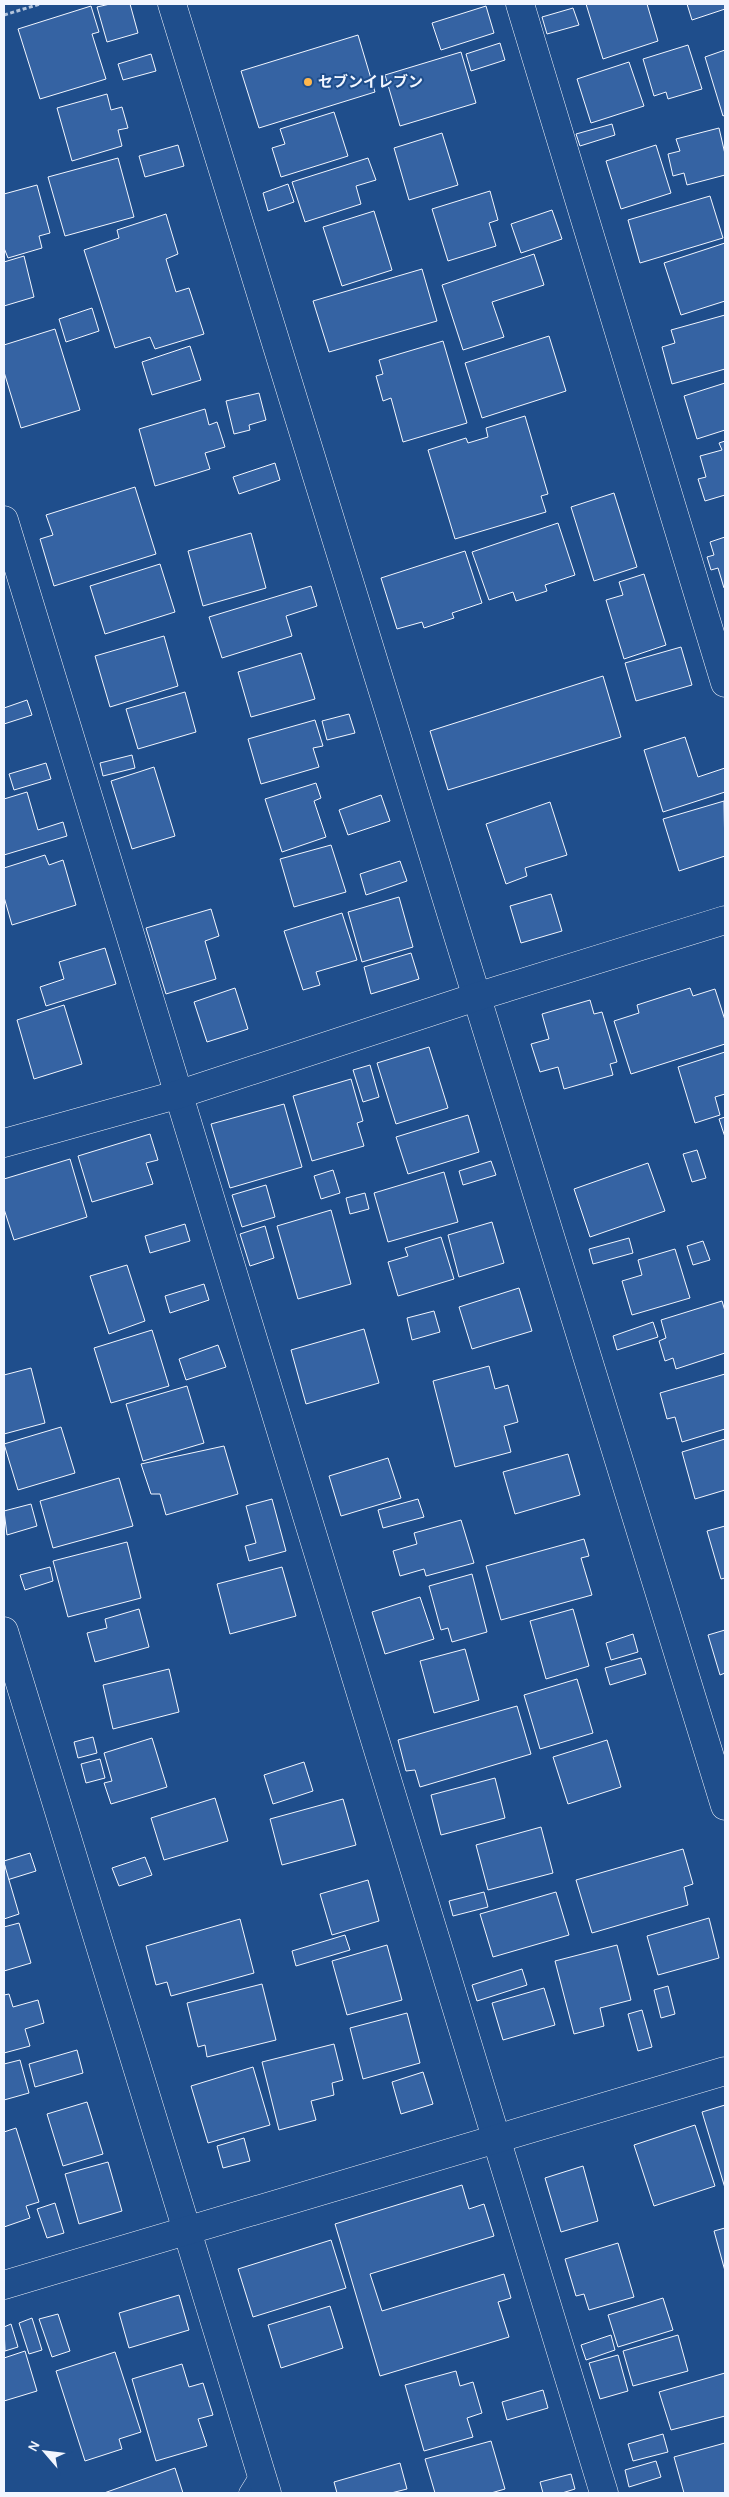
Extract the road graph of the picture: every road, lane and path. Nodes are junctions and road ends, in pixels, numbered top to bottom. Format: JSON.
{"nodes":[{"id":1,"x":40,"y":4,"type":"edge"},
{"id":2,"x":172,"y":4,"type":"edge"},
{"id":3,"x":520,"y":4,"type":"edge"},
{"id":4,"x":4,"y":15,"type":"edge"},
{"id":5,"x":4,"y":520,"type":"edge"},
{"id":6,"x":725,"y":684,"type":"edge"},
{"id":7,"x":725,"y":920,"type":"edge"},
{"id":8,"x":476,"y":997,"type":"junction"},
{"id":9,"x":180,"y":1094,"type":"junction"},
{"id":10,"x":4,"y":1143,"type":"edge"},
{"id":11,"x":4,"y":1631,"type":"edge"},
{"id":12,"x":725,"y":1806,"type":"edge"},
{"id":13,"x":725,"y":2071,"type":"edge"},
{"id":14,"x":496,"y":2138,"type":"junction"},
{"id":15,"x":186,"y":2231,"type":"junction"},
{"id":16,"x":4,"y":2285,"type":"edge"},
{"id":17,"x":259,"y":2486,"type":"edge"},
{"id":18,"x":604,"y":2493,"type":"edge"}],
"edges":[{"from":1,"to":4,"type":"path"},
{"from":2,"to":8,"type":"street"},
{"from":3,"to":6,"type":"street"},
{"from":5,"to":9,"type":"street"},
{"from":7,"to":8,"type":"street"},
{"from":8,"to":9,"type":"street"},
{"from":8,"to":12,"type":"street"},
{"from":9,"to":10,"type":"street"},
{"from":9,"to":14,"type":"street"},
{"from":11,"to":15,"type":"street"},
{"from":13,"to":14,"type":"street"},
{"from":14,"to":15,"type":"street"},
{"from":14,"to":18,"type":"street"},
{"from":15,"to":16,"type":"street"},
{"from":15,"to":17,"type":"street"}]}
